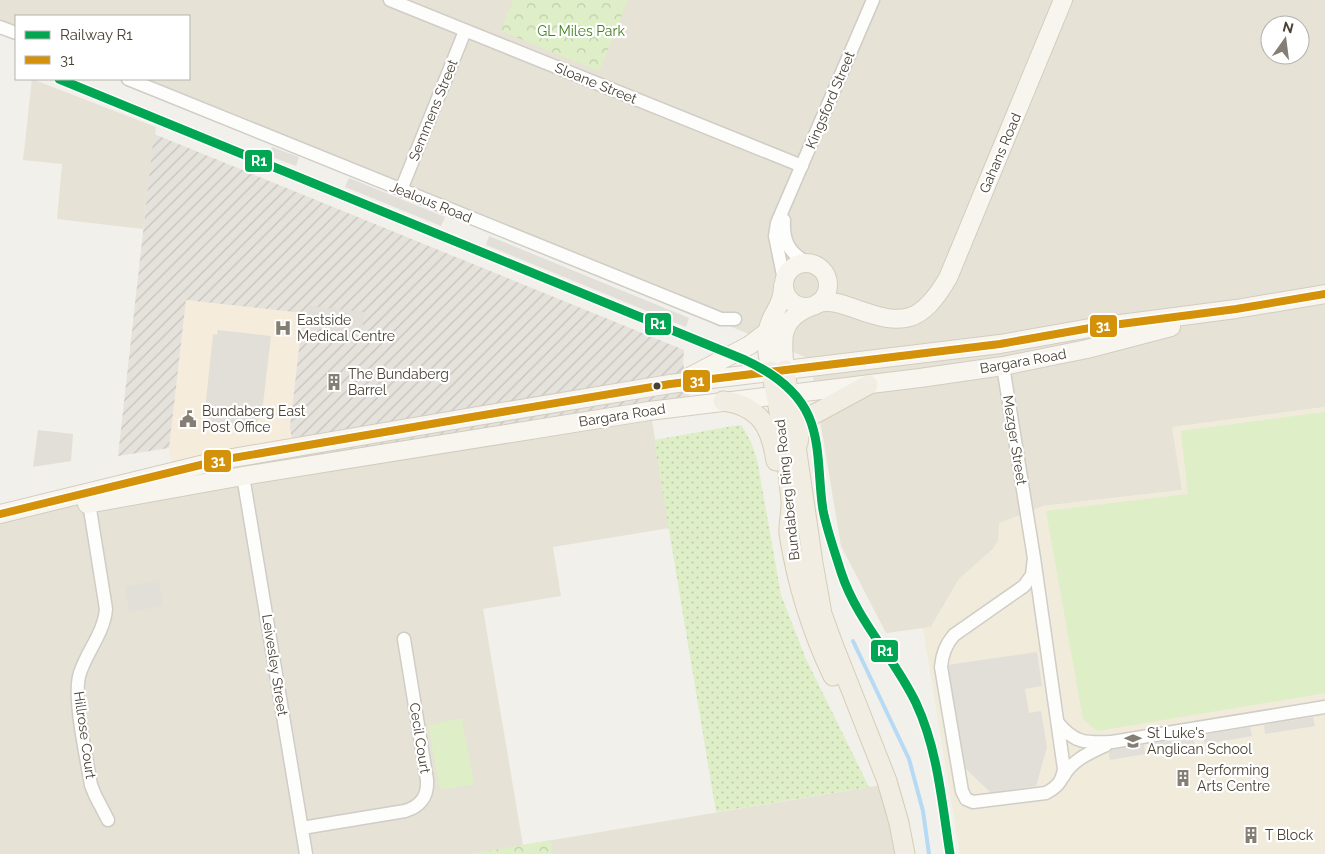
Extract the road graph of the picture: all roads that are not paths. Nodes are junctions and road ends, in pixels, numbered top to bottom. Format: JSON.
{"nodes":[{"id":1,"x":390,"y":0,"type":"edge"},
{"id":2,"x":1063,"y":0,"type":"edge"},
{"id":3,"x":868,"y":1,"type":"edge"},
{"id":4,"x":0,"y":27,"type":"edge"},
{"id":5,"x":465,"y":31,"type":"junction"},
{"id":6,"x":15,"y":33,"type":"edge"},
{"id":7,"x":130,"y":80,"type":"edge"},
{"id":8,"x":802,"y":166,"type":"junction"},
{"id":9,"x":401,"y":190,"type":"junction"},
{"id":10,"x":788,"y":200,"type":"junction"},
{"id":11,"x":806,"y":262,"type":"junction"},
{"id":12,"x":827,"y":276,"type":"junction"},
{"id":13,"x":783,"y":283,"type":"junction"},
{"id":14,"x":1325,"y":294,"type":"edge"},
{"id":15,"x":931,"y":302,"type":"junction"},
{"id":16,"x":814,"y":305,"type":"junction"},
{"id":17,"x":1236,"y":309,"type":"junction"},
{"id":18,"x":735,"y":319,"type":"dead end"},
{"id":19,"x":767,"y":332,"type":"junction"},
{"id":20,"x":1000,"y":344,"type":"junction"},
{"id":21,"x":1003,"y":366,"type":"junction"},
{"id":22,"x":778,"y":370,"type":"junction"},
{"id":23,"x":670,"y":384,"type":"junction"},
{"id":24,"x":868,"y":385,"type":"junction"},
{"id":25,"x":783,"y":394,"type":"junction"},
{"id":26,"x":723,"y":401,"type":"junction"},
{"id":27,"x":797,"y":447,"type":"junction"},
{"id":28,"x":240,"y":456,"type":"junction"},
{"id":29,"x":243,"y":476,"type":"junction"},
{"id":30,"x":88,"y":498,"type":"junction"},
{"id":31,"x":3,"y":513,"type":"edge"},
{"id":32,"x":789,"y":531,"type":"junction"},
{"id":33,"x":1034,"y":558,"type":"junction"},
{"id":34,"x":404,"y":639,"type":"dead end"},
{"id":35,"x":1325,"y":707,"type":"edge"},
{"id":36,"x":1058,"y":723,"type":"junction"},
{"id":37,"x":872,"y":741,"type":"junction"},
{"id":38,"x":1112,"y":742,"type":"junction"},
{"id":39,"x":1062,"y":778,"type":"junction"},
{"id":40,"x":108,"y":820,"type":"dead end"},
{"id":41,"x":302,"y":828,"type":"junction"},
{"id":42,"x":306,"y":854,"type":"edge"},
{"id":43,"x":905,"y":854,"type":"edge"}],
"edges":[{"from":1,"to":5,"type":"street","name":"Sloane Street"},
{"from":2,"to":15,"type":"main road","name":"Gahans Road"},
{"from":3,"to":8,"type":"street","name":"Kingsford Street"},
{"from":4,"to":6,"type":"street"},
{"from":5,"to":8,"type":"street","name":"Sloane Street"},
{"from":5,"to":9,"type":"street","name":"Semmens Street"},
{"from":7,"to":9,"type":"street","name":"Jealous Road"},
{"from":8,"to":10,"type":"street","name":"Kingsford Street"},
{"from":9,"to":18,"type":"street","name":"Jealous Road"},
{"from":10,"to":11,"type":"street","name":"Kingsford Street"},
{"from":10,"to":13,"type":"street","name":"Kingsford Street"},
{"from":11,"to":12,"type":"main road"},
{"from":11,"to":13,"type":"main road"},
{"from":12,"to":15,"type":"main road"},
{"from":12,"to":16,"type":"main road"},
{"from":13,"to":16,"type":"main road","name":"Gahans Road"},
{"from":13,"to":19,"type":"main road"},
{"from":14,"to":17,"type":"main road","name":"Bargara Road"},
{"from":15,"to":16,"type":"main road","name":"Gahans Road"},
{"from":16,"to":22,"type":"main road"},
{"from":17,"to":20,"type":"main road","name":"Bargara Road"},
{"from":17,"to":21,"type":"main road","name":"Bargara Road"},
{"from":19,"to":22,"type":"main road"},
{"from":19,"to":23,"type":"main road"},
{"from":20,"to":21,"type":"main road"},
{"from":20,"to":22,"type":"main road","name":"Bargara Road"},
{"from":21,"to":24,"type":"main road","name":"Bargara Road"},
{"from":21,"to":33,"type":"street","name":"Mezger Street"},
{"from":22,"to":23,"type":"main road","name":"Bargara Road"},
{"from":22,"to":25,"type":"main road","name":"Bundaberg Ring Road"},
{"from":23,"to":28,"type":"main road","name":"Bargara Road"},
{"from":24,"to":25,"type":"main road","name":"Bargara Road"},
{"from":24,"to":27,"type":"main road"},
{"from":25,"to":26,"type":"main road","name":"Bargara Road"},
{"from":25,"to":27,"type":"main road","name":"Bundaberg Ring Road"},
{"from":25,"to":32,"type":"main road","name":"Bundaberg Ring Road"},
{"from":26,"to":29,"type":"main road","name":"Bargara Road"},
{"from":26,"to":32,"type":"main road"},
{"from":27,"to":37,"type":"main road","name":"Bundaberg Ring Road"},
{"from":28,"to":29,"type":"main road"},
{"from":28,"to":30,"type":"main road","name":"Bargara Road"},
{"from":29,"to":30,"type":"main road","name":"Bargara Road"},
{"from":29,"to":41,"type":"street","name":"Leivesley Street"},
{"from":30,"to":31,"type":"main road","name":"Bargara Road"},
{"from":30,"to":40,"type":"street","name":"Hillrose Court"},
{"from":32,"to":37,"type":"main road","name":"Bundaberg Ring Road"},
{"from":33,"to":36,"type":"street","name":"Mezger Street"},
{"from":33,"to":39,"type":"street"},
{"from":34,"to":41,"type":"street","name":"Cecil Court"},
{"from":35,"to":38,"type":"street"},
{"from":36,"to":38,"type":"street"},
{"from":36,"to":39,"type":"street","name":"Mezger Street"},
{"from":37,"to":43,"type":"main road","name":"Bundaberg Ring Road"},
{"from":38,"to":39,"type":"street"},
{"from":41,"to":42,"type":"street","name":"Leivesley Street"}]}
